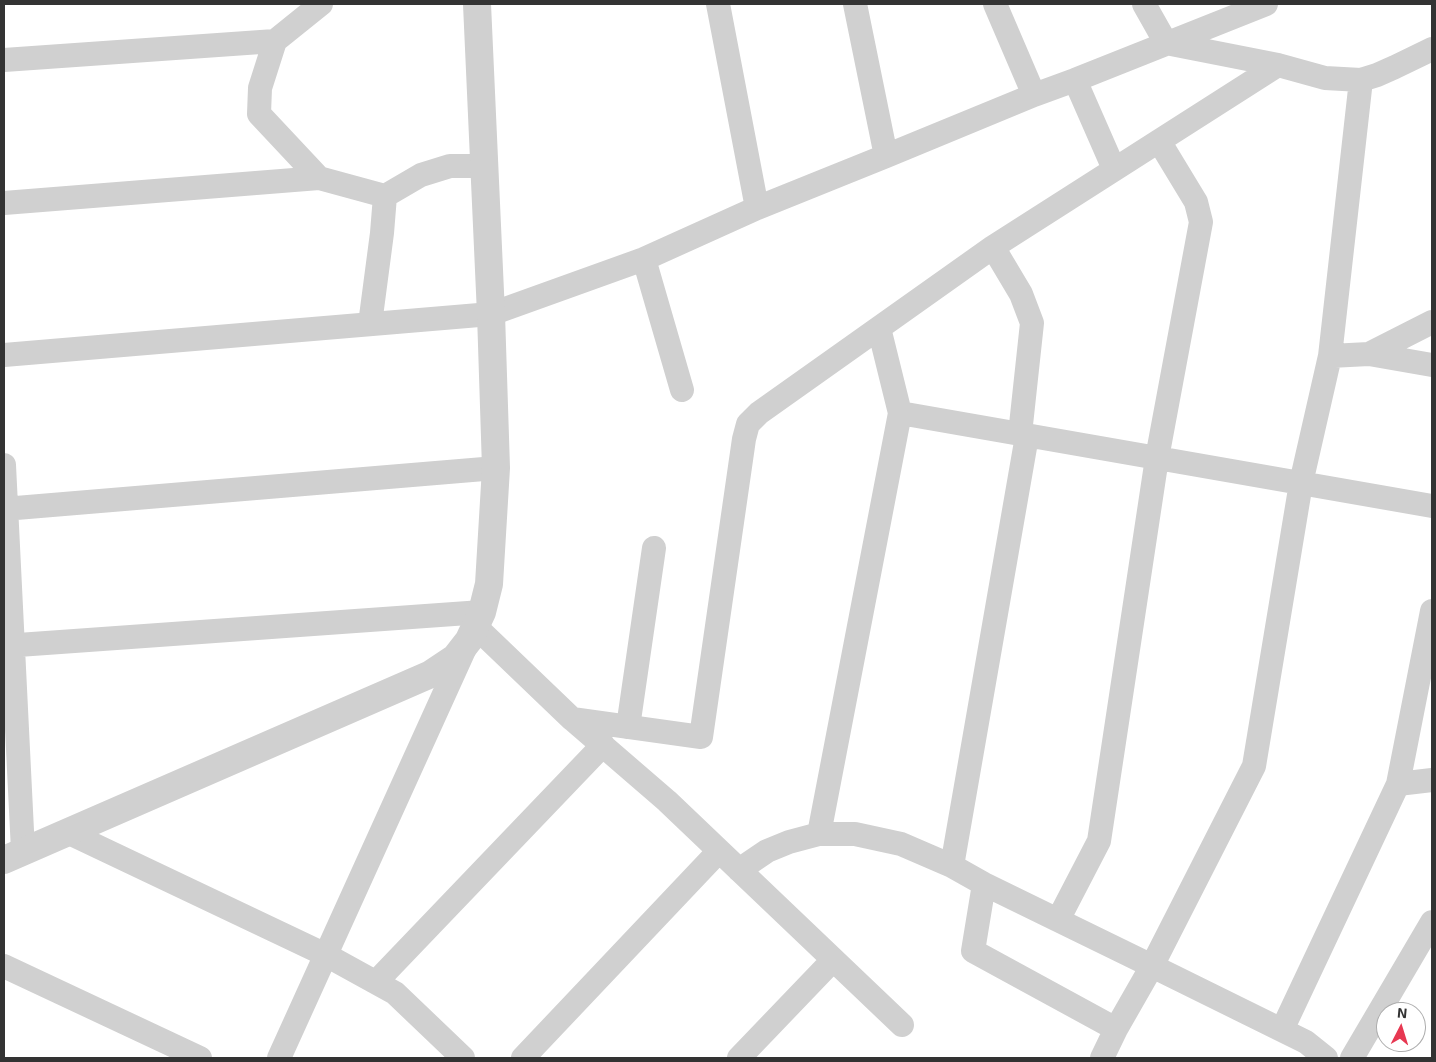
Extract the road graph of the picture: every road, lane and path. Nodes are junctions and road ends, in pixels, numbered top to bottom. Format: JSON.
{"nodes":[{"id":1,"x":321,"y":4,"type":"edge"},
{"id":2,"x":477,"y":4,"type":"edge"},
{"id":3,"x":718,"y":4,"type":"edge"},
{"id":4,"x":854,"y":4,"type":"edge"},
{"id":5,"x":996,"y":4,"type":"edge"},
{"id":6,"x":1144,"y":4,"type":"edge"},
{"id":7,"x":1266,"y":4,"type":"edge"},
{"id":8,"x":275,"y":41,"type":"junction"},
{"id":9,"x":1166,"y":43,"type":"junction"},
{"id":10,"x":1432,"y":48,"type":"edge"},
{"id":11,"x":4,"y":60,"type":"edge"},
{"id":12,"x":1278,"y":65,"type":"junction"},
{"id":13,"x":1074,"y":80,"type":"junction"},
{"id":14,"x":1361,"y":80,"type":"junction"},
{"id":15,"x":1034,"y":95,"type":"junction"},
{"id":16,"x":1159,"y":141,"type":"junction"},
{"id":17,"x":886,"y":156,"type":"junction"},
{"id":18,"x":484,"y":166,"type":"junction"},
{"id":19,"x":1114,"y":170,"type":"junction"},
{"id":20,"x":319,"y":178,"type":"junction"},
{"id":21,"x":385,"y":196,"type":"junction"},
{"id":22,"x":4,"y":204,"type":"edge"},
{"id":23,"x":756,"y":208,"type":"junction"},
{"id":24,"x":993,"y":247,"type":"junction"},
{"id":25,"x":644,"y":259,"type":"junction"},
{"id":26,"x":491,"y":314,"type":"junction"},
{"id":27,"x":1432,"y":322,"type":"edge"},
{"id":28,"x":370,"y":324,"type":"junction"},
{"id":29,"x":879,"y":328,"type":"junction"},
{"id":30,"x":1369,"y":354,"type":"junction"},
{"id":31,"x":4,"y":355,"type":"edge"},
{"id":32,"x":1330,"y":356,"type":"junction"},
{"id":33,"x":1432,"y":365,"type":"edge"},
{"id":34,"x":682,"y":390,"type":"dead end"},
{"id":35,"x":900,"y":414,"type":"junction"},
{"id":36,"x":1024,"y":435,"type":"junction"},
{"id":37,"x":1157,"y":458,"type":"junction"},
{"id":38,"x":4,"y":465,"type":"edge"},
{"id":39,"x":496,"y":468,"type":"junction"},
{"id":40,"x":1300,"y":483,"type":"junction"},
{"id":41,"x":1432,"y":506,"type":"edge"},
{"id":42,"x":5,"y":509,"type":"edge"},
{"id":43,"x":654,"y":548,"type":"dead end"},
{"id":44,"x":1432,"y":611,"type":"edge"},
{"id":45,"x":476,"y":626,"type":"junction"},
{"id":46,"x":8,"y":646,"type":"edge"},
{"id":47,"x":572,"y":719,"type":"junction"},
{"id":48,"x":628,"y":727,"type":"junction"},
{"id":49,"x":603,"y":745,"type":"junction"},
{"id":50,"x":11,"y":767,"type":"edge"},
{"id":51,"x":1432,"y":780,"type":"edge"},
{"id":52,"x":1398,"y":784,"type":"junction"},
{"id":53,"x":67,"y":832,"type":"junction"},
{"id":54,"x":819,"y":834,"type":"junction"},
{"id":55,"x":719,"y":851,"type":"junction"},
{"id":56,"x":13,"y":855,"type":"edge"},
{"id":57,"x":952,"y":866,"type":"junction"},
{"id":58,"x":739,"y":870,"type":"junction"},
{"id":59,"x":984,"y":884,"type":"junction"},
{"id":60,"x":1058,"y":920,"type":"junction"},
{"id":61,"x":1432,"y":922,"type":"edge"},
{"id":62,"x":326,"y":955,"type":"junction"},
{"id":63,"x":833,"y":960,"type":"junction"},
{"id":64,"x":4,"y":966,"type":"edge"},
{"id":65,"x":1152,"y":966,"type":"junction"},
{"id":66,"x":376,"y":982,"type":"junction"},
{"id":67,"x":902,"y":1025,"type":"dead end"},
{"id":68,"x":1116,"y":1029,"type":"junction"},
{"id":69,"x":1282,"y":1030,"type":"junction"},
{"id":70,"x":1302,"y":1050,"type":"edge"},
{"id":71,"x":200,"y":1058,"type":"edge"},
{"id":72,"x":279,"y":1058,"type":"edge"},
{"id":73,"x":463,"y":1058,"type":"edge"},
{"id":74,"x":523,"y":1058,"type":"edge"},
{"id":75,"x":739,"y":1058,"type":"edge"},
{"id":76,"x":1102,"y":1058,"type":"edge"},
{"id":77,"x":1326,"y":1058,"type":"edge"},
{"id":78,"x":1352,"y":1058,"type":"edge"}],
"edges":[{"from":1,"to":8,"type":"street"},
{"from":2,"to":18,"type":"street"},
{"from":3,"to":23,"type":"street"},
{"from":4,"to":17,"type":"street"},
{"from":5,"to":15,"type":"street"},
{"from":6,"to":9,"type":"street"},
{"from":7,"to":9,"type":"street"},
{"from":8,"to":11,"type":"street"},
{"from":8,"to":20,"type":"street"},
{"from":9,"to":12,"type":"street"},
{"from":9,"to":13,"type":"street"},
{"from":10,"to":14,"type":"street"},
{"from":12,"to":14,"type":"street"},
{"from":12,"to":16,"type":"street"},
{"from":13,"to":15,"type":"street"},
{"from":13,"to":19,"type":"street"},
{"from":14,"to":32,"type":"street"},
{"from":15,"to":17,"type":"street"},
{"from":16,"to":19,"type":"street"},
{"from":16,"to":37,"type":"street"},
{"from":17,"to":23,"type":"street"},
{"from":18,"to":21,"type":"street"},
{"from":18,"to":26,"type":"street"},
{"from":19,"to":24,"type":"street"},
{"from":20,"to":21,"type":"street"},
{"from":20,"to":22,"type":"street"},
{"from":21,"to":28,"type":"street"},
{"from":23,"to":25,"type":"street"},
{"from":24,"to":29,"type":"street"},
{"from":24,"to":36,"type":"street"},
{"from":25,"to":26,"type":"street"},
{"from":25,"to":34,"type":"street"},
{"from":26,"to":28,"type":"street"},
{"from":26,"to":39,"type":"street"},
{"from":27,"to":30,"type":"street"},
{"from":28,"to":31,"type":"street"},
{"from":29,"to":35,"type":"street"},
{"from":29,"to":48,"type":"street"},
{"from":30,"to":32,"type":"street"},
{"from":30,"to":33,"type":"street"},
{"from":32,"to":40,"type":"street"},
{"from":35,"to":36,"type":"street"},
{"from":35,"to":54,"type":"street"},
{"from":36,"to":37,"type":"street"},
{"from":36,"to":57,"type":"street"},
{"from":37,"to":40,"type":"street"},
{"from":37,"to":60,"type":"street"},
{"from":38,"to":42,"type":"street"},
{"from":39,"to":42,"type":"street"},
{"from":39,"to":45,"type":"street"},
{"from":40,"to":41,"type":"street"},
{"from":40,"to":65,"type":"street"},
{"from":42,"to":46,"type":"street"},
{"from":43,"to":48,"type":"street"},
{"from":44,"to":52,"type":"street"},
{"from":45,"to":46,"type":"street"},
{"from":45,"to":47,"type":"street"},
{"from":45,"to":53,"type":"street"},
{"from":45,"to":62,"type":"street"},
{"from":46,"to":50,"type":"street"},
{"from":47,"to":48,"type":"street"},
{"from":47,"to":49,"type":"street"},
{"from":49,"to":55,"type":"street"},
{"from":49,"to":66,"type":"street"},
{"from":50,"to":56,"type":"street"},
{"from":51,"to":52,"type":"street"},
{"from":52,"to":69,"type":"street"},
{"from":53,"to":56,"type":"street"},
{"from":53,"to":62,"type":"street"},
{"from":54,"to":57,"type":"street"},
{"from":54,"to":58,"type":"street"},
{"from":55,"to":58,"type":"street"},
{"from":55,"to":74,"type":"street"},
{"from":57,"to":59,"type":"street"},
{"from":58,"to":63,"type":"street"},
{"from":59,"to":60,"type":"street"},
{"from":59,"to":68,"type":"street"},
{"from":60,"to":65,"type":"street"},
{"from":61,"to":78,"type":"street"},
{"from":62,"to":66,"type":"street"},
{"from":62,"to":72,"type":"street"},
{"from":63,"to":67,"type":"street"},
{"from":63,"to":75,"type":"street"},
{"from":64,"to":71,"type":"street"},
{"from":65,"to":68,"type":"street"},
{"from":65,"to":69,"type":"street"},
{"from":66,"to":73,"type":"street"},
{"from":68,"to":76,"type":"street"},
{"from":69,"to":70,"type":"street"},
{"from":70,"to":77,"type":"street"}]}
